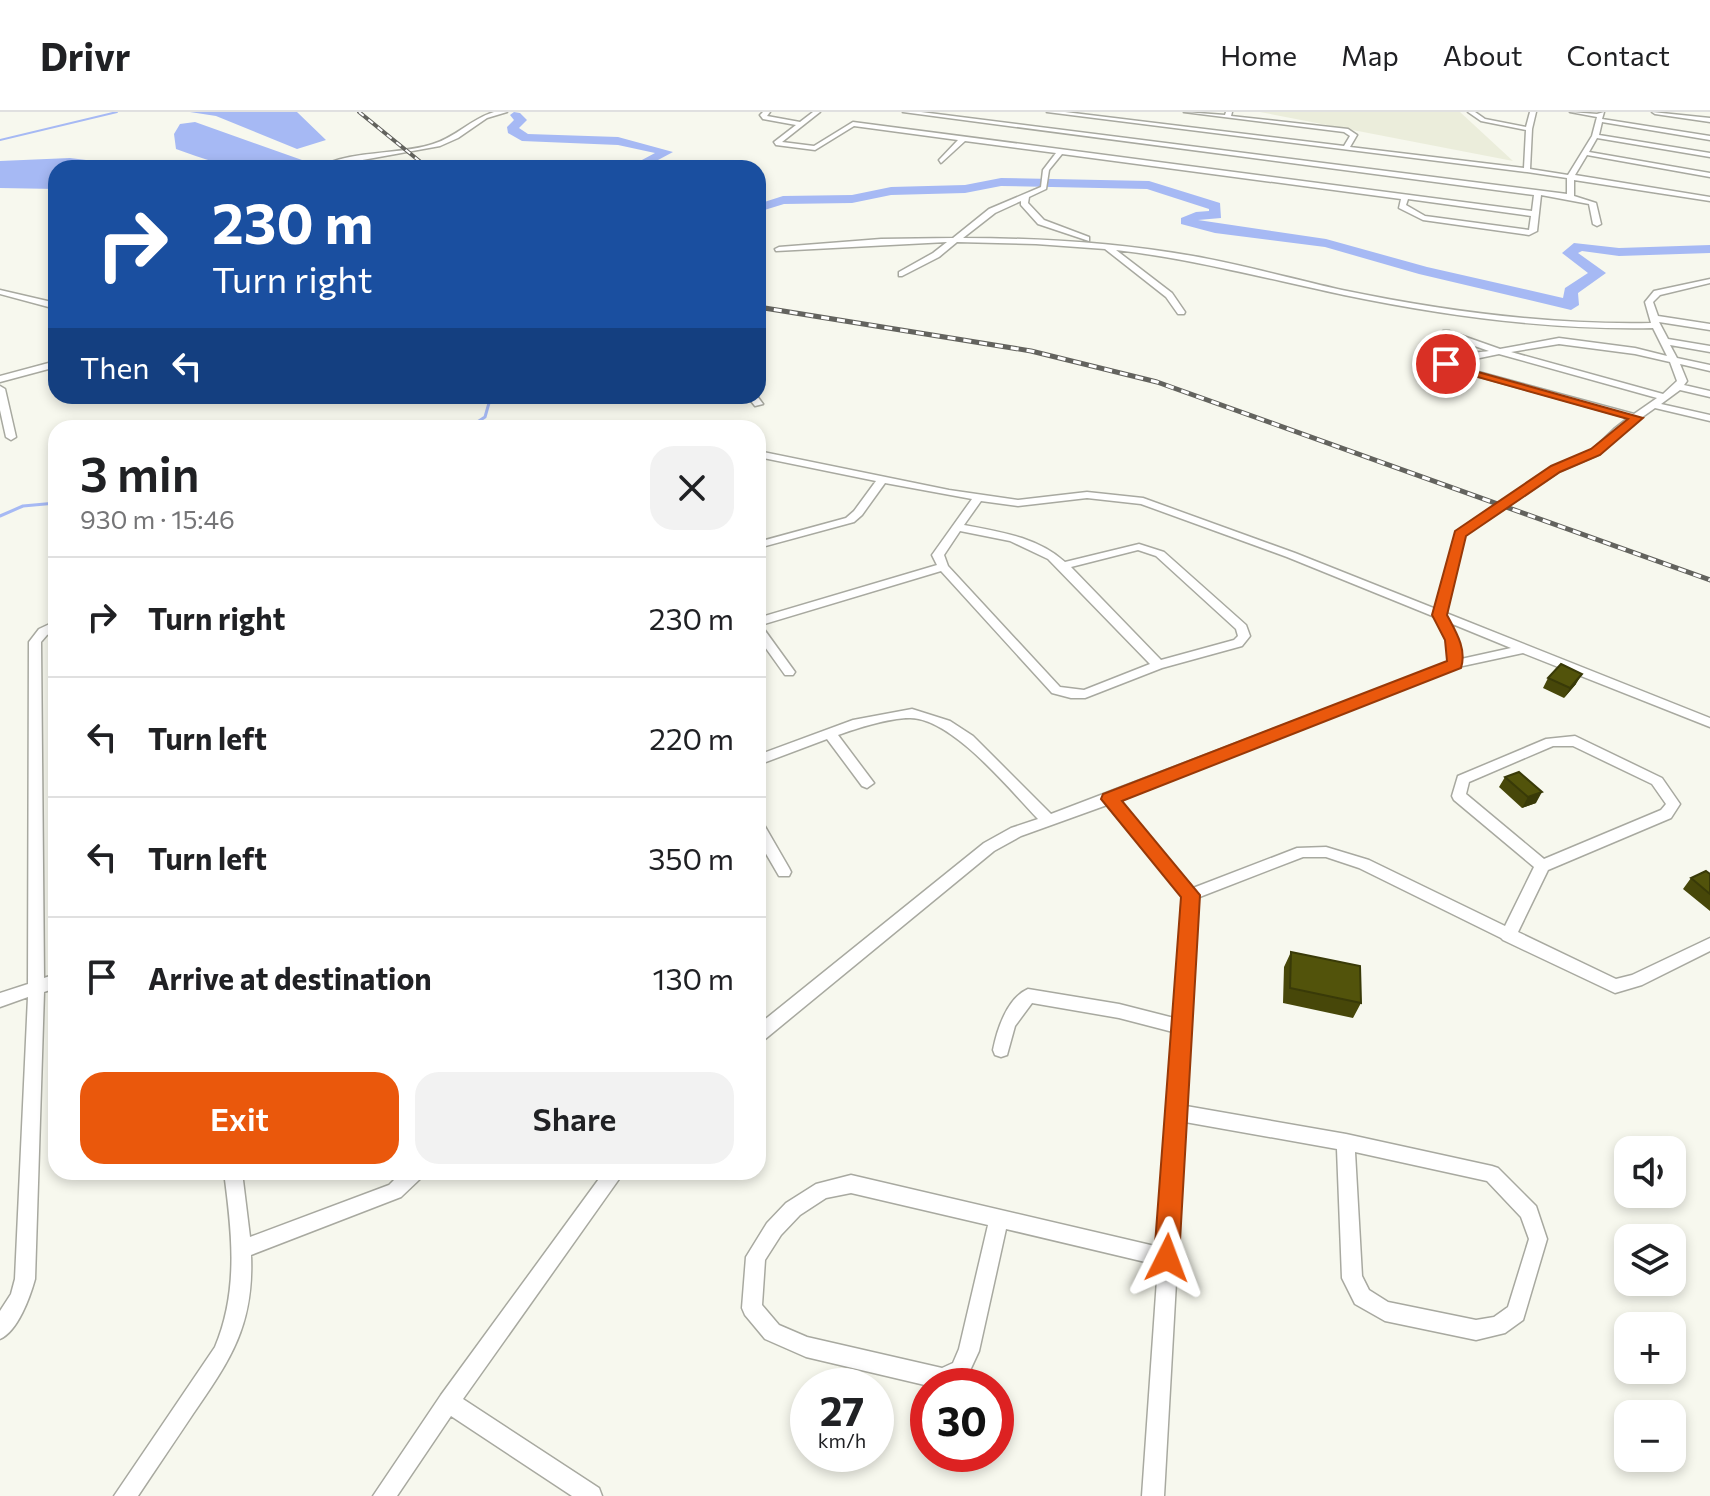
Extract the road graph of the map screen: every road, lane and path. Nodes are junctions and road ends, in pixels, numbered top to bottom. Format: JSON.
{"nodes":[{"id":1,"x":504,"y":112,"type":"edge"},
{"id":2,"x":767,"y":112,"type":"edge"},
{"id":3,"x":817,"y":112,"type":"edge"},
{"id":4,"x":906,"y":112,"type":"edge"},
{"id":5,"x":1050,"y":112,"type":"edge"},
{"id":6,"x":1057,"y":112,"type":"edge"},
{"id":7,"x":1187,"y":112,"type":"edge"},
{"id":8,"x":1471,"y":112,"type":"edge"},
{"id":9,"x":1533,"y":112,"type":"edge"},
{"id":10,"x":1573,"y":112,"type":"edge"},
{"id":11,"x":1655,"y":112,"type":"edge"},
{"id":12,"x":1228,"y":114,"type":"edge"},
{"id":13,"x":1600,"y":116,"type":"edge"},
{"id":14,"x":860,"y":118,"type":"dead end"},
{"id":15,"x":1036,"y":120,"type":"dead end"},
{"id":16,"x":1710,"y":120,"type":"edge"},
{"id":17,"x":800,"y":124,"type":"junction"},
{"id":18,"x":853,"y":124,"type":"junction"},
{"id":19,"x":1028,"y":127,"type":"junction"},
{"id":20,"x":1529,"y":129,"type":"junction"},
{"id":21,"x":1216,"y":132,"type":"junction"},
{"id":22,"x":1595,"y":136,"type":"junction"},
{"id":23,"x":964,"y":138,"type":"junction"},
{"id":24,"x":1710,"y":138,"type":"edge"},
{"id":25,"x":1150,"y":143,"type":"junction"},
{"id":26,"x":1346,"y":148,"type":"junction"},
{"id":27,"x":1203,"y":150,"type":"junction"},
{"id":28,"x":1060,"y":152,"type":"junction"},
{"id":29,"x":1585,"y":153,"type":"junction"},
{"id":30,"x":1710,"y":155,"type":"edge"},
{"id":31,"x":362,"y":160,"type":"edge"},
{"id":32,"x":941,"y":161,"type":"dead end"},
{"id":33,"x":1138,"y":162,"type":"junction"},
{"id":34,"x":1294,"y":162,"type":"junction"},
{"id":35,"x":1527,"y":170,"type":"junction"},
{"id":36,"x":1710,"y":175,"type":"edge"},
{"id":37,"x":1571,"y":176,"type":"junction"},
{"id":38,"x":1285,"y":181,"type":"junction"},
{"id":39,"x":1538,"y":193,"type":"junction"},
{"id":40,"x":1026,"y":196,"type":"junction"},
{"id":41,"x":1405,"y":197,"type":"junction"},
{"id":42,"x":1570,"y":197,"type":"junction"},
{"id":43,"x":1710,"y":199,"type":"edge"},
{"id":44,"x":1535,"y":214,"type":"junction"},
{"id":45,"x":1597,"y":224,"type":"dead end"},
{"id":46,"x":954,"y":240,"type":"junction"},
{"id":47,"x":1106,"y":247,"type":"junction"},
{"id":48,"x":779,"y":249,"type":"dead end"},
{"id":49,"x":902,"y":274,"type":"dead end"},
{"id":50,"x":1710,"y":281,"type":"edge"},
{"id":51,"x":0,"y":292,"type":"edge"},
{"id":52,"x":48,"y":304,"type":"edge"},
{"id":53,"x":1181,"y":312,"type":"dead end"},
{"id":54,"x":1654,"y":322,"type":"junction"},
{"id":55,"x":1710,"y":327,"type":"edge"},
{"id":56,"x":1446,"y":333,"type":"dead end"},
{"id":57,"x":1664,"y":341,"type":"junction"},
{"id":58,"x":1710,"y":349,"type":"edge"},
{"id":59,"x":1503,"y":353,"type":"junction"},
{"id":60,"x":1674,"y":360,"type":"junction"},
{"id":61,"x":48,"y":366,"type":"edge"},
{"id":62,"x":1710,"y":368,"type":"edge"},
{"id":63,"x":0,"y":379,"type":"edge"},
{"id":64,"x":1678,"y":387,"type":"junction"},
{"id":65,"x":0,"y":389,"type":"edge"},
{"id":66,"x":1710,"y":394,"type":"edge"},
{"id":67,"x":1665,"y":397,"type":"junction"},
{"id":68,"x":1655,"y":405,"type":"junction"},
{"id":69,"x":1637,"y":418,"type":"junction"},
{"id":70,"x":1710,"y":418,"type":"edge"},
{"id":71,"x":11,"y":437,"type":"dead end"},
{"id":72,"x":766,"y":456,"type":"edge"},
{"id":73,"x":883,"y":479,"type":"junction"},
{"id":74,"x":978,"y":498,"type":"junction"},
{"id":75,"x":957,"y":527,"type":"junction"},
{"id":76,"x":766,"y":543,"type":"edge"},
{"id":77,"x":1063,"y":566,"type":"junction"},
{"id":78,"x":943,"y":567,"type":"junction"},
{"id":79,"x":1440,"y":615,"type":"junction"},
{"id":80,"x":766,"y":622,"type":"edge"},
{"id":81,"x":48,"y":629,"type":"edge"},
{"id":82,"x":766,"y":637,"type":"edge"},
{"id":83,"x":1524,"y":649,"type":"junction"},
{"id":84,"x":1455,"y":664,"type":"junction"},
{"id":85,"x":1158,"y":665,"type":"junction"},
{"id":86,"x":789,"y":672,"type":"dead end"},
{"id":87,"x":1710,"y":723,"type":"edge"},
{"id":88,"x":831,"y":735,"type":"junction"},
{"id":89,"x":766,"y":757,"type":"edge"},
{"id":90,"x":867,"y":783,"type":"dead end"},
{"id":91,"x":1110,"y":799,"type":"junction"},
{"id":92,"x":1048,"y":820,"type":"junction"},
{"id":93,"x":766,"y":841,"type":"edge"},
{"id":94,"x":1542,"y":866,"type":"junction"},
{"id":95,"x":784,"y":872,"type":"dead end"},
{"id":96,"x":1190,"y":895,"type":"junction"},
{"id":97,"x":1508,"y":936,"type":"junction"},
{"id":98,"x":1710,"y":944,"type":"edge"},
{"id":99,"x":48,"y":984,"type":"edge"},
{"id":100,"x":36,"y":988,"type":"junction"},
{"id":101,"x":0,"y":1000,"type":"edge"},
{"id":102,"x":1181,"y":1027,"type":"junction"},
{"id":103,"x":766,"y":1028,"type":"edge"},
{"id":104,"x":1001,"y":1050,"type":"dead end"},
{"id":105,"x":1175,"y":1112,"type":"junction"},
{"id":106,"x":1346,"y":1142,"type":"junction"},
{"id":107,"x":234,"y":1180,"type":"edge"},
{"id":108,"x":407,"y":1180,"type":"edge"},
{"id":109,"x":609,"y":1180,"type":"edge"},
{"id":110,"x":999,"y":1219,"type":"junction"},
{"id":111,"x":244,"y":1249,"type":"junction"},
{"id":112,"x":1167,"y":1258,"type":"junction"},
{"id":113,"x":0,"y":1329,"type":"edge"},
{"id":114,"x":448,"y":1402,"type":"junction"},
{"id":115,"x":125,"y":1496,"type":"edge"},
{"id":116,"x":384,"y":1496,"type":"edge"},
{"id":117,"x":591,"y":1496,"type":"edge"},
{"id":118,"x":1153,"y":1496,"type":"edge"}],
"edges":[{"from":1,"to":31,"type":"street"},
{"from":2,"to":17,"type":"street"},
{"from":3,"to":17,"type":"street"},
{"from":4,"to":19,"type":"street"},
{"from":5,"to":6,"type":"street"},
{"from":6,"to":21,"type":"street"},
{"from":7,"to":12,"type":"street"},
{"from":8,"to":20,"type":"street"},
{"from":9,"to":20,"type":"street"},
{"from":10,"to":13,"type":"street"},
{"from":11,"to":16,"type":"street"},
{"from":12,"to":26,"type":"street"},
{"from":13,"to":22,"type":"street"},
{"from":13,"to":24,"type":"street"},
{"from":14,"to":18,"type":"street"},
{"from":15,"to":19,"type":"street"},
{"from":17,"to":18,"type":"street"},
{"from":18,"to":23,"type":"street"},
{"from":19,"to":25,"type":"street"},
{"from":20,"to":35,"type":"street"},
{"from":21,"to":26,"type":"street"},
{"from":21,"to":27,"type":"street"},
{"from":22,"to":29,"type":"street"},
{"from":22,"to":30,"type":"street"},
{"from":23,"to":28,"type":"street"},
{"from":23,"to":32,"type":"street"},
{"from":25,"to":27,"type":"street"},
{"from":25,"to":33,"type":"street"},
{"from":26,"to":35,"type":"street"},
{"from":27,"to":34,"type":"street"},
{"from":28,"to":33,"type":"street"},
{"from":28,"to":40,"type":"street"},
{"from":29,"to":36,"type":"street"},
{"from":29,"to":37,"type":"street"},
{"from":33,"to":38,"type":"street"},
{"from":34,"to":38,"type":"street"},
{"from":34,"to":39,"type":"street"},
{"from":35,"to":37,"type":"street"},
{"from":37,"to":42,"type":"street"},
{"from":37,"to":43,"type":"street"},
{"from":38,"to":41,"type":"street"},
{"from":39,"to":42,"type":"street"},
{"from":39,"to":44,"type":"street"},
{"from":40,"to":46,"type":"street"},
{"from":40,"to":47,"type":"street"},
{"from":41,"to":44,"type":"street"},
{"from":41,"to":44,"type":"street"},
{"from":42,"to":45,"type":"street"},
{"from":46,"to":47,"type":"street"},
{"from":46,"to":48,"type":"street"},
{"from":46,"to":49,"type":"street"},
{"from":47,"to":53,"type":"street"},
{"from":47,"to":54,"type":"street"},
{"from":50,"to":54,"type":"street"},
{"from":51,"to":52,"type":"street"},
{"from":54,"to":55,"type":"street"},
{"from":54,"to":57,"type":"street"},
{"from":56,"to":59,"type":"street"},
{"from":57,"to":58,"type":"street"},
{"from":57,"to":60,"type":"street"},
{"from":59,"to":60,"type":"street"},
{"from":59,"to":67,"type":"street"},
{"from":59,"to":69,"type":"street"},
{"from":60,"to":62,"type":"street"},
{"from":60,"to":64,"type":"street"},
{"from":61,"to":63,"type":"street"},
{"from":64,"to":66,"type":"street"},
{"from":64,"to":67,"type":"street"},
{"from":65,"to":71,"type":"street"},
{"from":67,"to":68,"type":"street"},
{"from":68,"to":69,"type":"street"},
{"from":68,"to":70,"type":"street"},
{"from":69,"to":79,"type":"street"},
{"from":72,"to":73,"type":"street"},
{"from":73,"to":74,"type":"street"},
{"from":73,"to":76,"type":"street"},
{"from":74,"to":75,"type":"street"},
{"from":74,"to":79,"type":"street"},
{"from":75,"to":77,"type":"street"},
{"from":75,"to":78,"type":"street"},
{"from":77,"to":85,"type":"street"},
{"from":77,"to":85,"type":"street"},
{"from":78,"to":80,"type":"street"},
{"from":78,"to":85,"type":"street"},
{"from":79,"to":83,"type":"street"},
{"from":79,"to":84,"type":"street"},
{"from":81,"to":100,"type":"street"},
{"from":82,"to":86,"type":"street"},
{"from":83,"to":84,"type":"street"},
{"from":83,"to":87,"type":"street"},
{"from":84,"to":91,"type":"street"},
{"from":88,"to":89,"type":"street"},
{"from":88,"to":90,"type":"street"},
{"from":88,"to":92,"type":"street"},
{"from":91,"to":92,"type":"street"},
{"from":91,"to":96,"type":"street"},
{"from":92,"to":103,"type":"street"},
{"from":93,"to":95,"type":"street"},
{"from":94,"to":94,"type":"street"},
{"from":94,"to":97,"type":"street"},
{"from":96,"to":97,"type":"street"},
{"from":96,"to":102,"type":"street"},
{"from":97,"to":98,"type":"street"},
{"from":99,"to":100,"type":"street"},
{"from":100,"to":101,"type":"street"},
{"from":100,"to":113,"type":"street"},
{"from":102,"to":104,"type":"street"},
{"from":102,"to":105,"type":"street"},
{"from":105,"to":106,"type":"street"},
{"from":105,"to":112,"type":"street"},
{"from":106,"to":106,"type":"street"},
{"from":107,"to":111,"type":"street"},
{"from":108,"to":111,"type":"street"},
{"from":109,"to":114,"type":"street"},
{"from":110,"to":110,"type":"street"},
{"from":110,"to":112,"type":"street"},
{"from":111,"to":115,"type":"street"},
{"from":112,"to":118,"type":"street"},
{"from":114,"to":116,"type":"street"},
{"from":114,"to":117,"type":"street"}]}
